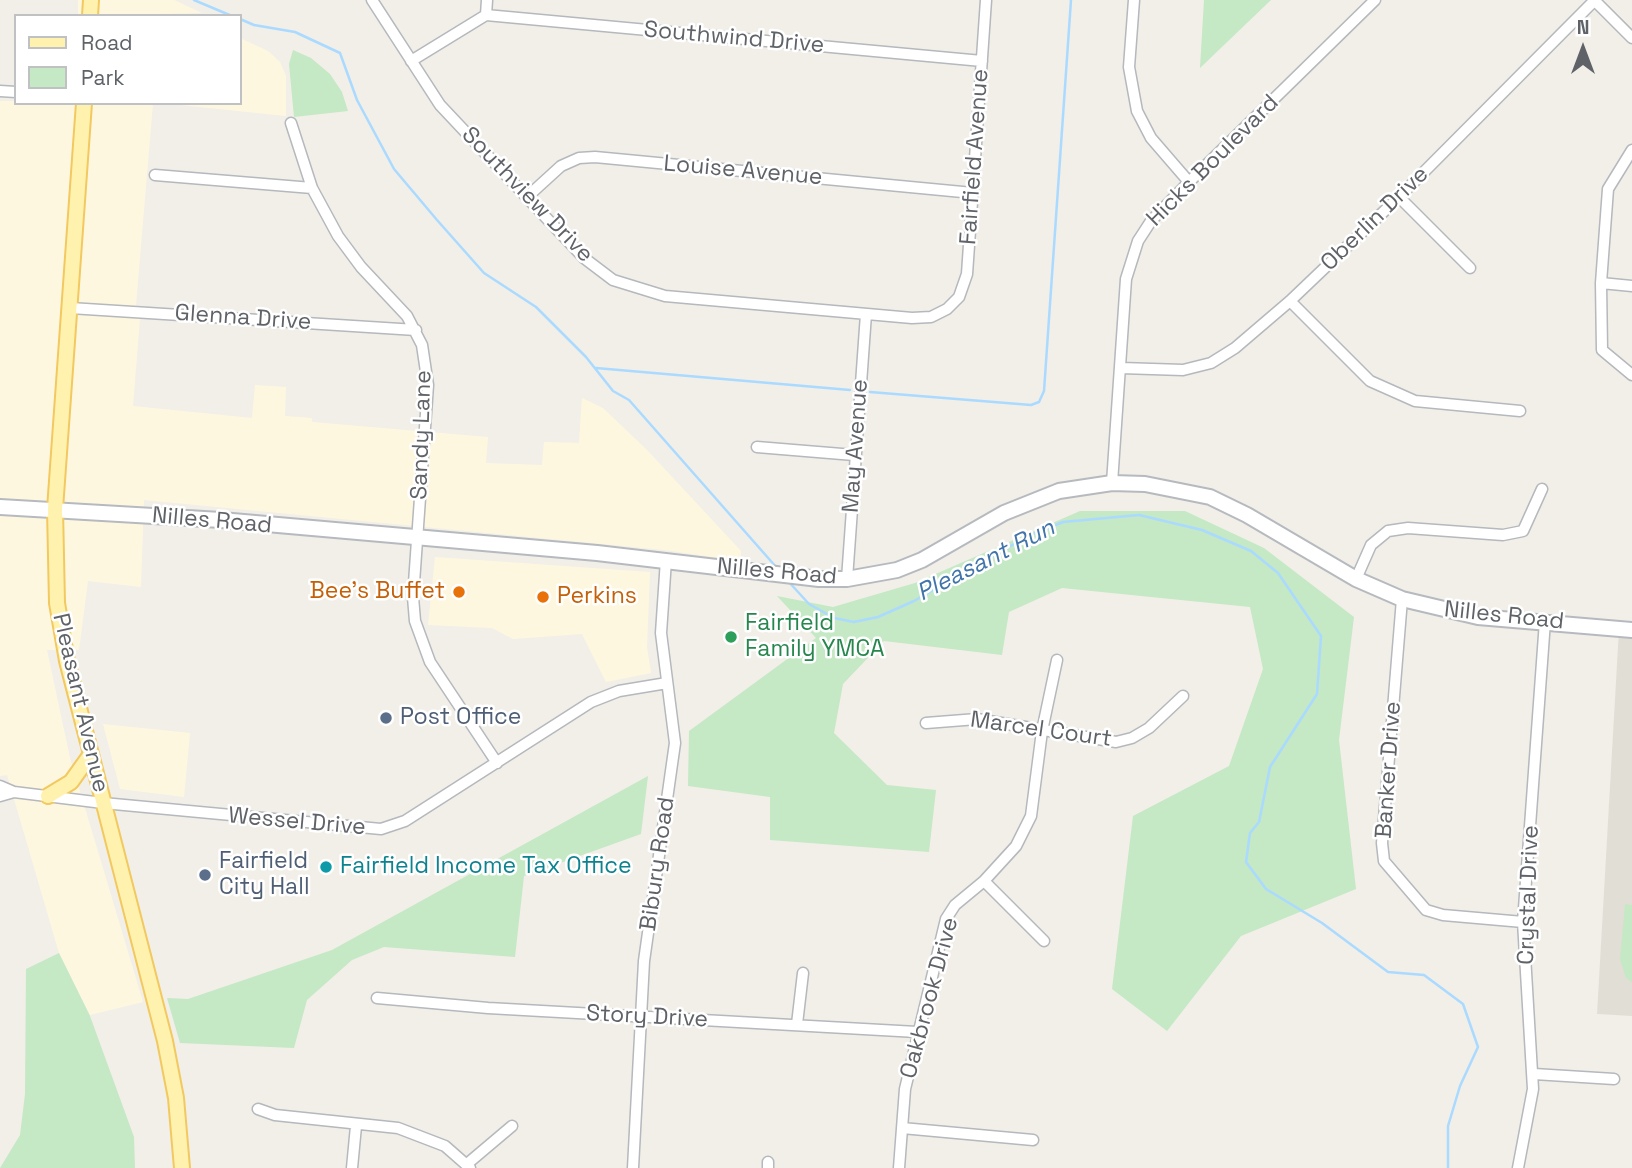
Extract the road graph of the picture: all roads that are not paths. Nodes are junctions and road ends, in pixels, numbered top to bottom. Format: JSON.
{"nodes":[{"id":1,"x":372,"y":0,"type":"edge"},
{"id":2,"x":487,"y":0,"type":"edge"},
{"id":3,"x":986,"y":0,"type":"edge"},
{"id":4,"x":1134,"y":0,"type":"edge"},
{"id":5,"x":1375,"y":0,"type":"edge"},
{"id":6,"x":1595,"y":0,"type":"edge"},
{"id":7,"x":486,"y":15,"type":"junction"},
{"id":8,"x":1632,"y":38,"type":"edge"},
{"id":9,"x":411,"y":61,"type":"junction"},
{"id":10,"x":982,"y":61,"type":"junction"},
{"id":11,"x":84,"y":105,"type":"edge"},
{"id":12,"x":291,"y":123,"type":"dead end"},
{"id":13,"x":1632,"y":150,"type":"edge"},
{"id":14,"x":155,"y":175,"type":"dead end"},
{"id":15,"x":1189,"y":182,"type":"junction"},
{"id":16,"x":312,"y":188,"type":"junction"},
{"id":17,"x":973,"y":193,"type":"junction"},
{"id":18,"x":527,"y":197,"type":"junction"},
{"id":19,"x":1399,"y":197,"type":"junction"},
{"id":20,"x":1469,"y":268,"type":"dead end"},
{"id":21,"x":1601,"y":283,"type":"junction"},
{"id":22,"x":1632,"y":286,"type":"edge"},
{"id":23,"x":1290,"y":301,"type":"junction"},
{"id":24,"x":70,"y":308,"type":"junction"},
{"id":25,"x":947,"y":309,"type":"joint"},
{"id":26,"x":866,"y":314,"type":"junction"},
{"id":27,"x":416,"y":330,"type":"junction"},
{"id":28,"x":1121,"y":368,"type":"junction"},
{"id":29,"x":1632,"y":375,"type":"edge"},
{"id":30,"x":1520,"y":411,"type":"dead end"},
{"id":31,"x":757,"y":447,"type":"dead end"},
{"id":32,"x":854,"y":455,"type":"junction"},
{"id":33,"x":1112,"y":483,"type":"junction"},
{"id":34,"x":1542,"y":489,"type":"dead end"},
{"id":35,"x":0,"y":507,"type":"edge"},
{"id":36,"x":55,"y":509,"type":"junction"},
{"id":37,"x":418,"y":539,"type":"junction"},
{"id":38,"x":666,"y":560,"type":"junction"},
{"id":39,"x":848,"y":579,"type":"junction"},
{"id":40,"x":1356,"y":579,"type":"junction"},
{"id":41,"x":1402,"y":599,"type":"junction"},
{"id":42,"x":1545,"y":621,"type":"junction"},
{"id":43,"x":1632,"y":630,"type":"edge"},
{"id":44,"x":1057,"y":660,"type":"dead end"},
{"id":45,"x":667,"y":683,"type":"junction"},
{"id":46,"x":1183,"y":696,"type":"dead end"},
{"id":47,"x":926,"y":723,"type":"dead end"},
{"id":48,"x":1042,"y":731,"type":"junction"},
{"id":49,"x":91,"y":754,"type":"junction"},
{"id":50,"x":497,"y":763,"type":"junction"},
{"id":51,"x":0,"y":786,"type":"edge"},
{"id":52,"x":14,"y":792,"type":"junction"},
{"id":53,"x":0,"y":796,"type":"edge"},
{"id":54,"x":48,"y":796,"type":"junction"},
{"id":55,"x":103,"y":803,"type":"junction"},
{"id":56,"x":984,"y":881,"type":"junction"},
{"id":57,"x":1523,"y":922,"type":"junction"},
{"id":58,"x":1044,"y":940,"type":"dead end"},
{"id":59,"x":803,"y":973,"type":"dead end"},
{"id":60,"x":377,"y":998,"type":"dead end"},
{"id":61,"x":641,"y":1017,"type":"junction"},
{"id":62,"x":797,"y":1024,"type":"junction"},
{"id":63,"x":917,"y":1032,"type":"junction"},
{"id":64,"x":1534,"y":1074,"type":"junction"},
{"id":65,"x":1614,"y":1079,"type":"dead end"},
{"id":66,"x":258,"y":1109,"type":"dead end"},
{"id":67,"x":356,"y":1126,"type":"junction"},
{"id":68,"x":512,"y":1126,"type":"dead end"},
{"id":69,"x":902,"y":1128,"type":"junction"},
{"id":70,"x":1033,"y":1140,"type":"dead end"},
{"id":71,"x":468,"y":1166,"type":"edge"},
{"id":72,"x":182,"y":1168,"type":"edge"},
{"id":73,"x":352,"y":1168,"type":"edge"},
{"id":74,"x":633,"y":1168,"type":"edge"},
{"id":75,"x":899,"y":1168,"type":"edge"},
{"id":76,"x":1518,"y":1168,"type":"edge"}],
"edges":[{"from":1,"to":9,"type":"street","name":"Southview Drive"},
{"from":2,"to":7,"type":"street"},
{"from":3,"to":10,"type":"street","name":"Fairfield Avenue"},
{"from":4,"to":15,"type":"street"},
{"from":5,"to":15,"type":"street","name":"Hicks Boulevard"},
{"from":6,"to":8,"type":"street"},
{"from":6,"to":19,"type":"street","name":"Oberlin Drive"},
{"from":7,"to":9,"type":"street"},
{"from":7,"to":10,"type":"street","name":"Southwind Drive"},
{"from":9,"to":18,"type":"street","name":"Southview Drive"},
{"from":10,"to":17,"type":"street","name":"Fairfield Avenue"},
{"from":11,"to":24,"type":"main road","name":"Pleasant Avenue"},
{"from":12,"to":16,"type":"street","name":"Sandy Lane"},
{"from":13,"to":21,"type":"street"},
{"from":14,"to":16,"type":"street"},
{"from":15,"to":28,"type":"street","name":"Hicks Boulevard"},
{"from":16,"to":27,"type":"street","name":"Sandy Lane"},
{"from":17,"to":18,"type":"street","name":"Louise Avenue"},
{"from":17,"to":25,"type":"street","name":"Fairfield Avenue"},
{"from":18,"to":26,"type":"street","name":"Southview Drive"},
{"from":19,"to":20,"type":"street"},
{"from":19,"to":23,"type":"street","name":"Oberlin Drive"},
{"from":21,"to":22,"type":"street"},
{"from":21,"to":29,"type":"street"},
{"from":23,"to":28,"type":"street","name":"Oberlin Drive"},
{"from":23,"to":30,"type":"street"},
{"from":24,"to":27,"type":"street","name":"Glenna Drive"},
{"from":24,"to":36,"type":"main road","name":"Pleasant Avenue"},
{"from":25,"to":26,"type":"street","name":"Southview Drive"},
{"from":26,"to":32,"type":"street","name":"May Avenue"},
{"from":27,"to":37,"type":"street","name":"Sandy Lane"},
{"from":28,"to":33,"type":"street","name":"Hicks Boulevard"},
{"from":31,"to":32,"type":"street"},
{"from":32,"to":39,"type":"street","name":"May Avenue"},
{"from":33,"to":39,"type":"street","name":"Nilles Road"},
{"from":33,"to":40,"type":"street","name":"Nilles Road"},
{"from":34,"to":40,"type":"street"},
{"from":35,"to":36,"type":"street","name":"Nilles Road"},
{"from":36,"to":37,"type":"street","name":"Nilles Road"},
{"from":36,"to":49,"type":"main road","name":"Pleasant Avenue"},
{"from":37,"to":38,"type":"street","name":"Nilles Road"},
{"from":37,"to":50,"type":"street","name":"Sandy Lane"},
{"from":38,"to":39,"type":"street","name":"Nilles Road"},
{"from":38,"to":45,"type":"street","name":"Bibury Road"},
{"from":40,"to":41,"type":"street","name":"Nilles Road"},
{"from":41,"to":42,"type":"street","name":"Nilles Road"},
{"from":41,"to":57,"type":"street","name":"Banker Drive"},
{"from":42,"to":43,"type":"street","name":"Nilles Road"},
{"from":42,"to":57,"type":"street","name":"Crystal Drive"},
{"from":44,"to":48,"type":"street","name":"Oakbrook Drive"},
{"from":45,"to":50,"type":"street","name":"Wessel Drive"},
{"from":45,"to":61,"type":"street","name":"Bibury Road"},
{"from":46,"to":48,"type":"street","name":"Marcel Court"},
{"from":47,"to":48,"type":"street","name":"Marcel Court"},
{"from":48,"to":56,"type":"street","name":"Oakbrook Drive"},
{"from":49,"to":54,"type":"main road"},
{"from":49,"to":55,"type":"main road","name":"Pleasant Avenue"},
{"from":50,"to":55,"type":"street","name":"Wessel Drive"},
{"from":51,"to":52,"type":"street","name":"Wessel Drive"},
{"from":52,"to":53,"type":"street","name":"Wessel Drive"},
{"from":52,"to":54,"type":"street","name":"Wessel Drive"},
{"from":54,"to":55,"type":"street","name":"Wessel Drive"},
{"from":55,"to":72,"type":"main road","name":"Pleasant Avenue"},
{"from":56,"to":58,"type":"street"},
{"from":56,"to":63,"type":"street","name":"Oakbrook Drive"},
{"from":57,"to":64,"type":"street","name":"Crystal Drive"},
{"from":59,"to":62,"type":"street"},
{"from":60,"to":61,"type":"street","name":"Story Drive"},
{"from":61,"to":62,"type":"street","name":"Story Drive"},
{"from":61,"to":74,"type":"street","name":"Bibury Road"},
{"from":62,"to":63,"type":"street","name":"Story Drive"},
{"from":63,"to":69,"type":"street","name":"Oakbrook Drive"},
{"from":64,"to":65,"type":"street"},
{"from":64,"to":76,"type":"street","name":"Crystal Drive"},
{"from":66,"to":67,"type":"street"},
{"from":67,"to":71,"type":"street"},
{"from":67,"to":73,"type":"street"},
{"from":68,"to":71,"type":"street"},
{"from":69,"to":70,"type":"street"},
{"from":69,"to":75,"type":"street","name":"Oakbrook Drive"}]}
